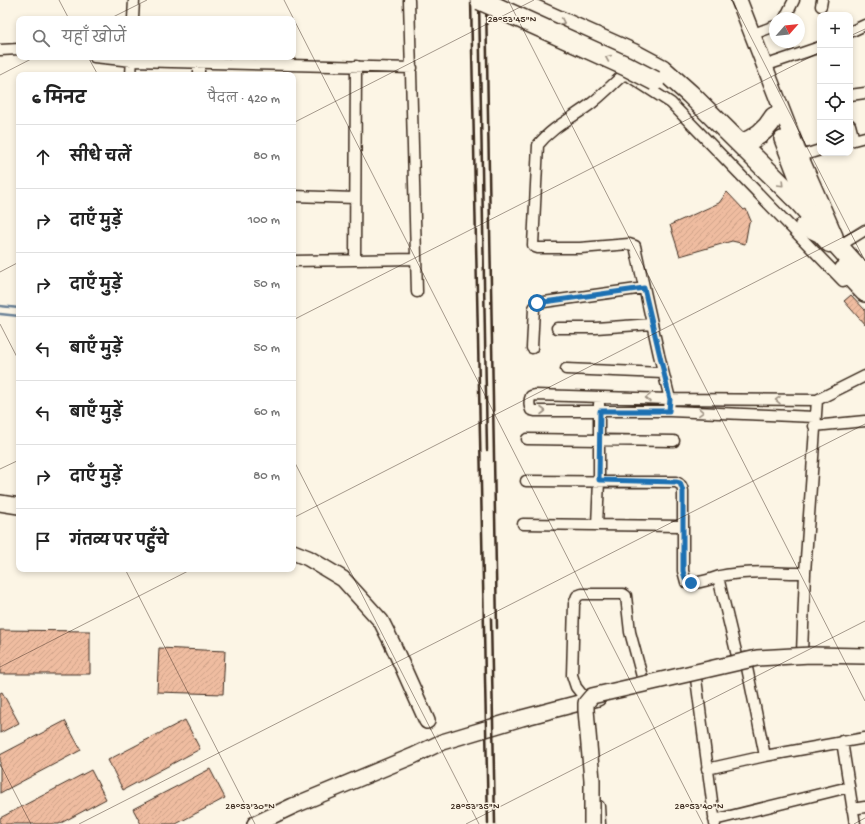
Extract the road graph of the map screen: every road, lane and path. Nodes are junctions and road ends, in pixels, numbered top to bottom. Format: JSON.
{"nodes":[{"id":1,"x":134,"y":0,"type":"edge"},
{"id":2,"x":409,"y":0,"type":"edge"},
{"id":3,"x":480,"y":0,"type":"edge"},
{"id":4,"x":513,"y":0,"type":"edge"},
{"id":5,"x":794,"y":0,"type":"edge"},
{"id":6,"x":736,"y":2,"type":"edge"},
{"id":7,"x":788,"y":12,"type":"edge"},
{"id":8,"x":133,"y":16,"type":"edge"},
{"id":9,"x":865,"y":24,"type":"edge"},
{"id":10,"x":769,"y":28,"type":"edge"},
{"id":11,"x":853,"y":30,"type":"edge"},
{"id":12,"x":756,"y":33,"type":"junction"},
{"id":13,"x":817,"y":48,"type":"edge"},
{"id":14,"x":16,"y":49,"type":"edge"},
{"id":15,"x":0,"y":50,"type":"edge"},
{"id":16,"x":132,"y":60,"type":"edge"},
{"id":17,"x":154,"y":60,"type":"edge"},
{"id":18,"x":199,"y":62,"type":"junction"},
{"id":19,"x":770,"y":64,"type":"junction"},
{"id":20,"x":356,"y":66,"type":"junction"},
{"id":21,"x":412,"y":68,"type":"junction"},
{"id":22,"x":289,"y":70,"type":"edge"},
{"id":23,"x":131,"y":72,"type":"edge"},
{"id":24,"x":199,"y":72,"type":"edge"},
{"id":25,"x":659,"y":75,"type":"junction"},
{"id":26,"x":865,"y":93,"type":"edge"},
{"id":27,"x":853,"y":95,"type":"edge"},
{"id":28,"x":774,"y":117,"type":"junction"},
{"id":29,"x":865,"y":137,"type":"edge"},
{"id":30,"x":853,"y":140,"type":"edge"},
{"id":31,"x":741,"y":144,"type":"junction"},
{"id":32,"x":817,"y":151,"type":"edge"},
{"id":33,"x":804,"y":155,"type":"junction"},
{"id":34,"x":296,"y":196,"type":"edge"},
{"id":35,"x":355,"y":198,"type":"junction"},
{"id":36,"x":805,"y":209,"type":"junction"},
{"id":37,"x":865,"y":230,"type":"edge"},
{"id":38,"x":843,"y":247,"type":"junction"},
{"id":39,"x":416,"y":259,"type":"junction"},
{"id":40,"x":355,"y":260,"type":"junction"},
{"id":41,"x":296,"y":261,"type":"edge"},
{"id":42,"x":865,"y":267,"type":"edge"},
{"id":43,"x":865,"y":276,"type":"edge"},
{"id":44,"x":865,"y":282,"type":"edge"},
{"id":45,"x":644,"y":288,"type":"junction"},
{"id":46,"x":417,"y":292,"type":"dead end"},
{"id":47,"x":865,"y":292,"type":"edge"},
{"id":48,"x":865,"y":303,"type":"edge"},
{"id":49,"x":652,"y":324,"type":"junction"},
{"id":50,"x":557,"y":328,"type":"dead end"},
{"id":51,"x":532,"y":348,"type":"dead end"},
{"id":52,"x":566,"y":369,"type":"dead end"},
{"id":53,"x":663,"y":373,"type":"junction"},
{"id":54,"x":865,"y":376,"type":"edge"},
{"id":55,"x":598,"y":396,"type":"junction"},
{"id":56,"x":670,"y":399,"type":"junction"},
{"id":57,"x":817,"y":400,"type":"junction"},
{"id":58,"x":600,"y":411,"type":"junction"},
{"id":59,"x":669,"y":411,"type":"junction"},
{"id":60,"x":815,"y":421,"type":"junction"},
{"id":61,"x":865,"y":421,"type":"edge"},
{"id":62,"x":527,"y":439,"type":"dead end"},
{"id":63,"x":599,"y":439,"type":"junction"},
{"id":64,"x":674,"y":441,"type":"dead end"},
{"id":65,"x":599,"y":480,"type":"junction"},
{"id":66,"x":526,"y":481,"type":"dead end"},
{"id":67,"x":0,"y":503,"type":"edge"},
{"id":68,"x":16,"y":506,"type":"edge"},
{"id":69,"x":523,"y":524,"type":"dead end"},
{"id":70,"x":597,"y":524,"type":"junction"},
{"id":71,"x":682,"y":526,"type":"junction"},
{"id":72,"x":296,"y":553,"type":"edge"},
{"id":73,"x":805,"y":573,"type":"junction"},
{"id":74,"x":718,"y":577,"type":"junction"},
{"id":75,"x":802,"y":653,"type":"junction"},
{"id":76,"x":865,"y":655,"type":"edge"},
{"id":77,"x":742,"y":659,"type":"junction"},
{"id":78,"x":694,"y":671,"type":"junction"},
{"id":79,"x":644,"y":684,"type":"junction"},
{"id":80,"x":587,"y":701,"type":"junction"},
{"id":81,"x":427,"y":721,"type":"dead end"},
{"id":82,"x":865,"y":738,"type":"edge"},
{"id":83,"x":842,"y":741,"type":"junction"},
{"id":84,"x":765,"y":756,"type":"junction"},
{"id":85,"x":707,"y":768,"type":"junction"},
{"id":86,"x":849,"y":788,"type":"junction"},
{"id":87,"x":865,"y":807,"type":"edge"},
{"id":88,"x":852,"y":809,"type":"junction"},
{"id":89,"x":714,"y":822,"type":"edge"},
{"id":90,"x":255,"y":824,"type":"edge"},
{"id":91,"x":592,"y":824,"type":"edge"},
{"id":92,"x":600,"y":824,"type":"edge"},
{"id":93,"x":855,"y":824,"type":"edge"}],
"edges":[{"from":1,"to":8,"type":"street"},
{"from":2,"to":21,"type":"street"},
{"from":25,"to":3,"type":"highway","one_way":true,"bridge":true},
{"from":4,"to":25,"type":"highway","one_way":true},
{"from":5,"to":7,"type":"street"},
{"from":6,"to":12,"type":"street"},
{"from":6,"to":28,"type":"street"},
{"from":6,"to":36,"type":"street"},
{"from":9,"to":11,"type":"street"},
{"from":10,"to":12,"type":"street"},
{"from":12,"to":19,"type":"street"},
{"from":13,"to":19,"type":"street"},
{"from":14,"to":15,"type":"street"},
{"from":16,"to":23,"type":"street"},
{"from":17,"to":18,"type":"street"},
{"from":18,"to":22,"type":"street"},
{"from":18,"to":24,"type":"street"},
{"from":19,"to":33,"type":"street"},
{"from":20,"to":21,"type":"street"},
{"from":20,"to":22,"type":"street"},
{"from":20,"to":35,"type":"street"},
{"from":21,"to":39,"type":"street"},
{"from":25,"to":31,"type":"highway"},
{"from":25,"to":36,"type":"highway"},
{"from":26,"to":27,"type":"street"},
{"from":28,"to":31,"type":"highway"},
{"from":28,"to":36,"type":"street"},
{"from":29,"to":30,"type":"street"},
{"from":31,"to":36,"type":"highway","one_way":true},
{"from":32,"to":33,"type":"street"},
{"from":33,"to":38,"type":"street"},
{"from":34,"to":35,"type":"street"},
{"from":35,"to":40,"type":"street"},
{"from":36,"to":38,"type":"highway"},
{"from":36,"to":44,"type":"main road"},
{"from":36,"to":47,"type":"highway"},
{"from":37,"to":38,"type":"street"},
{"from":38,"to":42,"type":"street"},
{"from":38,"to":43,"type":"highway"},
{"from":39,"to":40,"type":"street"},
{"from":39,"to":46,"type":"street"},
{"from":40,"to":41,"type":"street"},
{"from":45,"to":48,"type":"street"},
{"from":45,"to":49,"type":"street"},
{"from":45,"to":51,"type":"street"},
{"from":49,"to":50,"type":"street"},
{"from":49,"to":53,"type":"street"},
{"from":52,"to":53,"type":"street"},
{"from":53,"to":56,"type":"street"},
{"from":54,"to":57,"type":"street"},
{"from":56,"to":55,"type":"street","one_way":true},
{"from":55,"to":58,"type":"street"},
{"from":55,"to":58,"type":"street","one_way":true},
{"from":57,"to":56,"type":"street","one_way":true},
{"from":56,"to":59,"type":"street"},
{"from":57,"to":60,"type":"street"},
{"from":58,"to":59,"type":"street"},
{"from":58,"to":63,"type":"street"},
{"from":59,"to":60,"type":"street","one_way":true},
{"from":60,"to":61,"type":"street"},
{"from":60,"to":73,"type":"street"},
{"from":62,"to":63,"type":"street"},
{"from":63,"to":64,"type":"street"},
{"from":63,"to":65,"type":"street"},
{"from":65,"to":66,"type":"street"},
{"from":65,"to":70,"type":"street"},
{"from":65,"to":71,"type":"street"},
{"from":67,"to":68,"type":"street"},
{"from":69,"to":70,"type":"street"},
{"from":70,"to":71,"type":"street"},
{"from":71,"to":74,"type":"street"},
{"from":72,"to":81,"type":"street"},
{"from":73,"to":74,"type":"street"},
{"from":73,"to":75,"type":"street"},
{"from":74,"to":77,"type":"street"},
{"from":75,"to":76,"type":"street"},
{"from":75,"to":77,"type":"street"},
{"from":76,"to":91,"type":"street","bridge":true},
{"from":77,"to":78,"type":"street"},
{"from":77,"to":84,"type":"street"},
{"from":78,"to":79,"type":"street"},
{"from":78,"to":85,"type":"street"},
{"from":79,"to":80,"type":"street"},
{"from":79,"to":80,"type":"street"},
{"from":80,"to":90,"type":"street"},
{"from":80,"to":92,"type":"street"},
{"from":82,"to":83,"type":"street"},
{"from":83,"to":84,"type":"street"},
{"from":83,"to":86,"type":"street"},
{"from":84,"to":85,"type":"street"},
{"from":85,"to":89,"type":"street"},
{"from":86,"to":88,"type":"street"},
{"from":86,"to":89,"type":"street"},
{"from":87,"to":88,"type":"street"},
{"from":88,"to":93,"type":"street"}]}
